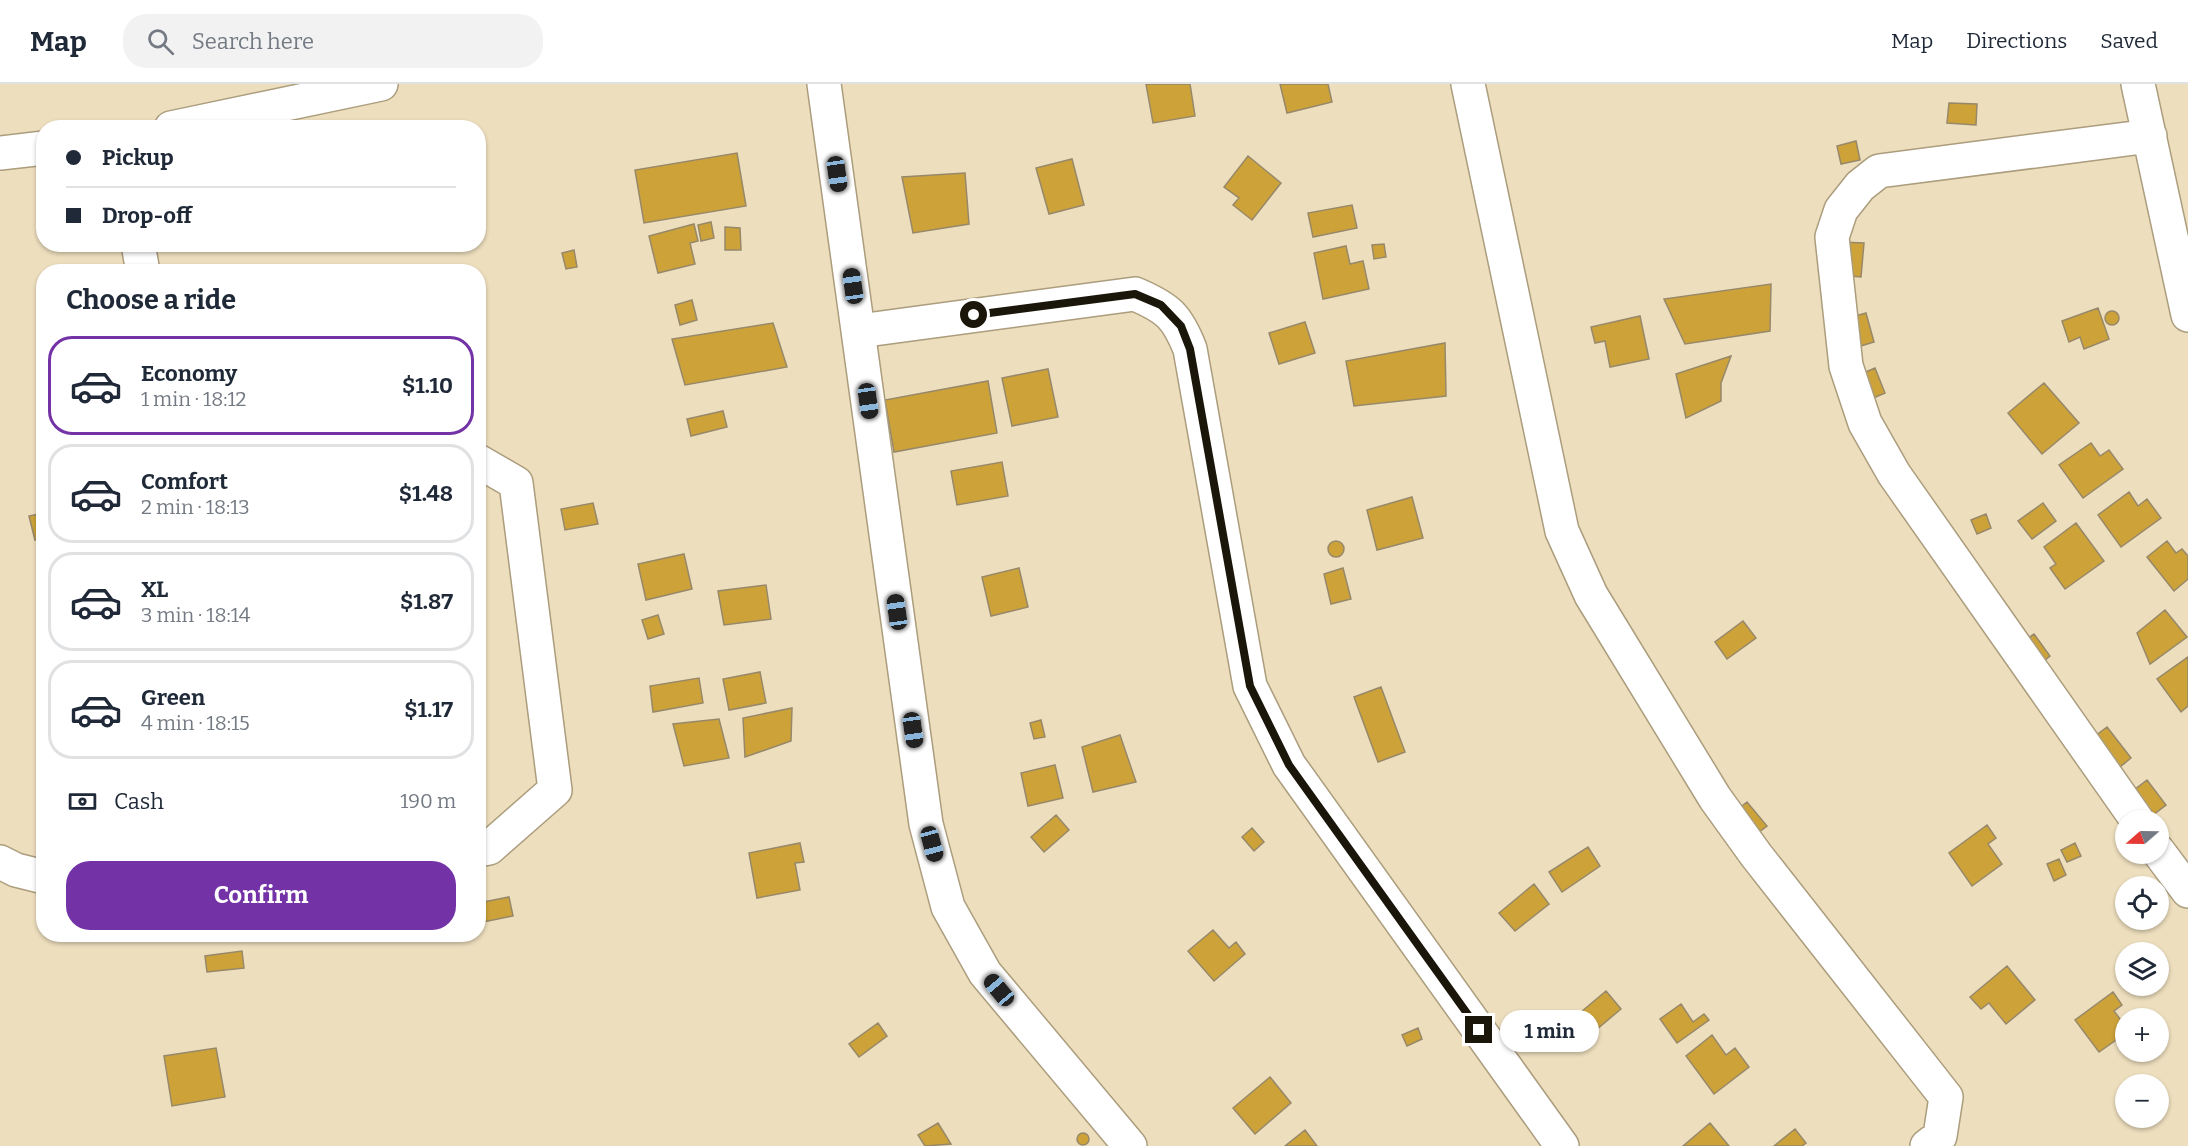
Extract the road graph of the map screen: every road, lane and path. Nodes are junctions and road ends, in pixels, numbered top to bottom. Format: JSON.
{"nodes":[{"id":1,"x":381,"y":84,"type":"edge"},
{"id":2,"x":824,"y":84,"type":"edge"},
{"id":3,"x":1468,"y":84,"type":"edge"},
{"id":4,"x":2138,"y":84,"type":"edge"},
{"id":5,"x":209,"y":120,"type":"edge"},
{"id":6,"x":2151,"y":136,"type":"junction"},
{"id":7,"x":36,"y":149,"type":"edge"},
{"id":8,"x":0,"y":153,"type":"edge"},
{"id":9,"x":2188,"y":315,"type":"edge"},
{"id":10,"x":859,"y":331,"type":"junction"},
{"id":11,"x":486,"y":466,"type":"edge"},
{"id":12,"x":2130,"y":810,"type":"edge"},
{"id":13,"x":486,"y":849,"type":"edge"},
{"id":14,"x":0,"y":862,"type":"edge"},
{"id":15,"x":2168,"y":864,"type":"edge"},
{"id":16,"x":36,"y":875,"type":"edge"},
{"id":17,"x":2188,"y":891,"type":"edge"},
{"id":18,"x":1130,"y":1146,"type":"edge"},
{"id":19,"x":1562,"y":1146,"type":"edge"},
{"id":20,"x":1927,"y":1146,"type":"edge"}],
"edges":[{"from":1,"to":5,"type":"street"},
{"from":2,"to":10,"type":"street"},
{"from":3,"to":20,"type":"street"},
{"from":4,"to":6,"type":"street"},
{"from":6,"to":9,"type":"street"},
{"from":6,"to":12,"type":"street"},
{"from":7,"to":8,"type":"street"},
{"from":10,"to":18,"type":"street"},
{"from":10,"to":19,"type":"street"},
{"from":11,"to":13,"type":"street"},
{"from":14,"to":16,"type":"street"},
{"from":15,"to":17,"type":"street"}]}
